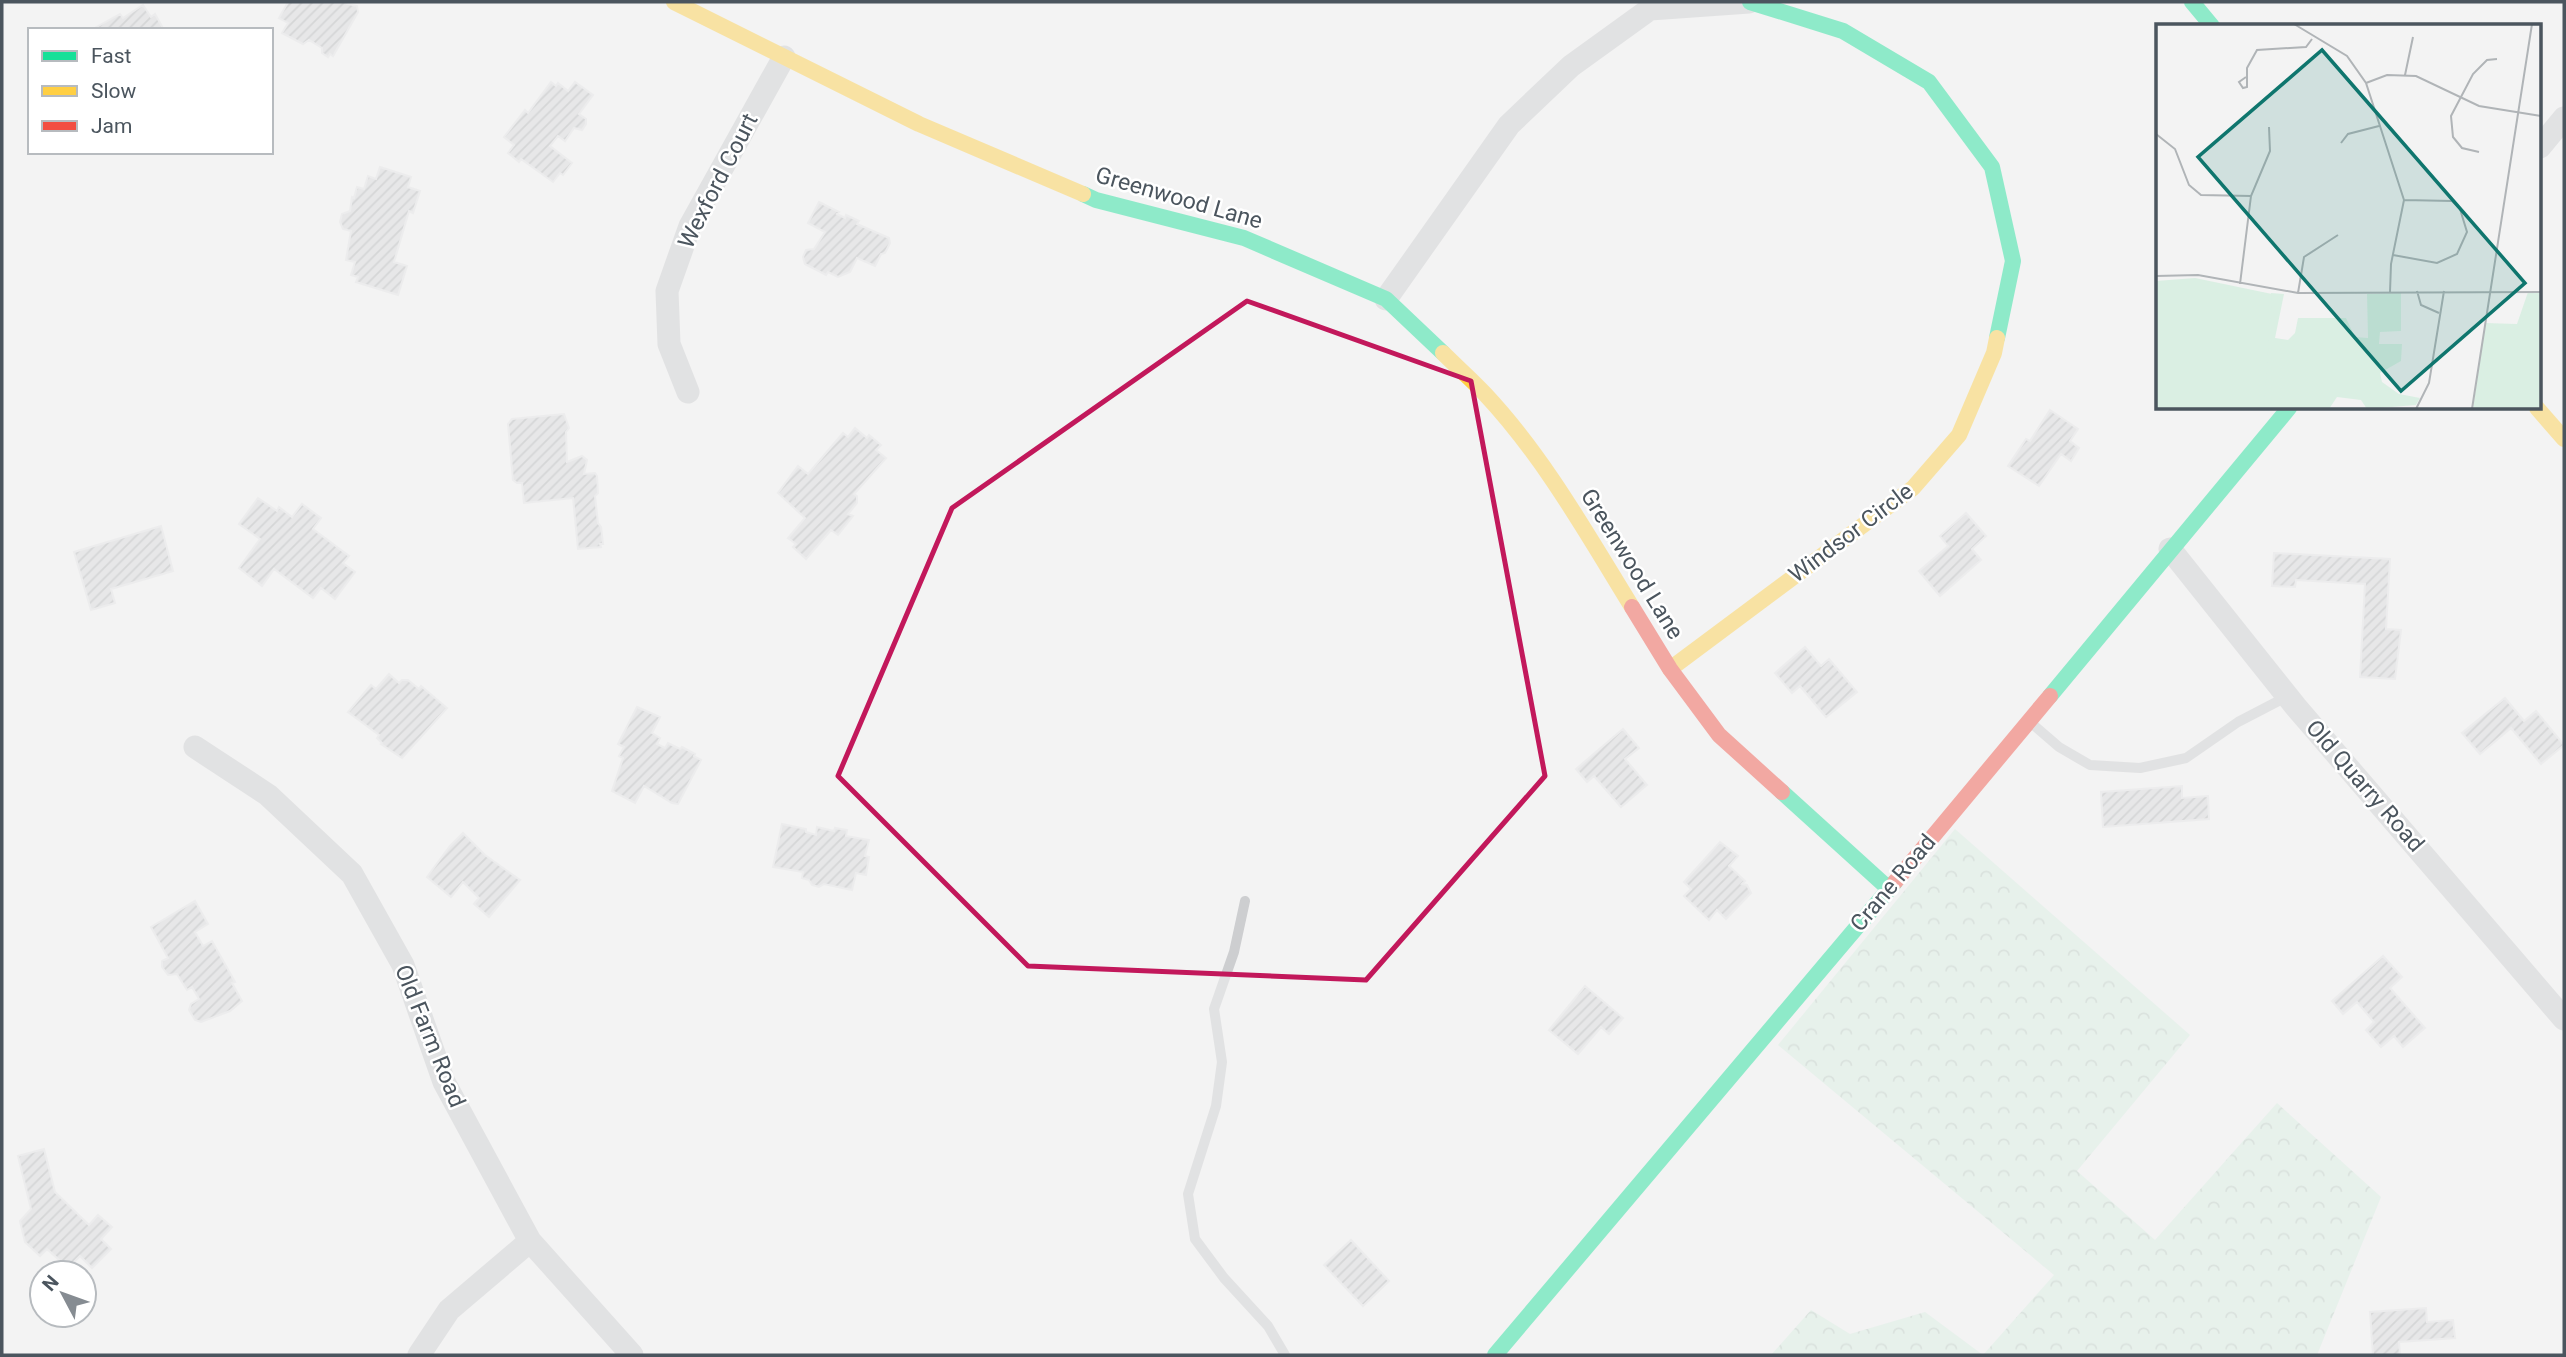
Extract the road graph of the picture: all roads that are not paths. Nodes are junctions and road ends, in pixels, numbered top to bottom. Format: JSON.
{"nodes":[{"id":1,"x":674,"y":2,"type":"edge"},
{"id":2,"x":1750,"y":2,"type":"edge"},
{"id":3,"x":2192,"y":2,"type":"edge"},
{"id":4,"x":2210,"y":24,"type":"edge"},
{"id":5,"x":785,"y":57,"type":"junction"},
{"id":6,"x":2564,"y":118,"type":"edge"},
{"id":7,"x":2542,"y":145,"type":"edge"},
{"id":8,"x":1386,"y":299,"type":"junction"},
{"id":9,"x":688,"y":392,"type":"dead end"},
{"id":10,"x":2287,"y":410,"type":"edge"},
{"id":11,"x":2539,"y":410,"type":"edge"},
{"id":12,"x":2564,"y":439,"type":"edge"},
{"id":13,"x":2170,"y":549,"type":"junction"},
{"id":14,"x":1671,"y":669,"type":"junction"},
{"id":15,"x":2288,"y":696,"type":"junction"},
{"id":16,"x":2028,"y":720,"type":"junction"},
{"id":17,"x":195,"y":747,"type":"dead end"},
{"id":18,"x":1889,"y":889,"type":"junction"},
{"id":19,"x":1245,"y":901,"type":"dead end"},
{"id":20,"x":2564,"y":1019,"type":"edge"},
{"id":21,"x":530,"y":1241,"type":"junction"},
{"id":22,"x":419,"y":1355,"type":"edge"},
{"id":23,"x":632,"y":1355,"type":"edge"},
{"id":24,"x":1285,"y":1355,"type":"edge"},
{"id":25,"x":1495,"y":1355,"type":"edge"}],
"edges":[{"from":1,"to":5,"type":"street","name":"Greenwood Lane"},
{"from":2,"to":8,"type":"street","name":"Windsor Circle"},
{"from":2,"to":14,"type":"street","name":"Windsor Circle"},
{"from":3,"to":4,"type":"street"},
{"from":5,"to":8,"type":"street","name":"Greenwood Lane"},
{"from":5,"to":9,"type":"street","name":"Wexford Court"},
{"from":6,"to":7,"type":"street"},
{"from":8,"to":14,"type":"street","name":"Greenwood Lane"},
{"from":10,"to":13,"type":"street","name":"Crane Road"},
{"from":11,"to":12,"type":"street"},
{"from":13,"to":15,"type":"street","name":"Old Quarry Road"},
{"from":13,"to":16,"type":"street","name":"Crane Road"},
{"from":14,"to":18,"type":"street","name":"Greenwood Lane"},
{"from":15,"to":16,"type":"lane"},
{"from":15,"to":20,"type":"street","name":"Old Quarry Road"},
{"from":16,"to":18,"type":"street","name":"Crane Road"},
{"from":17,"to":21,"type":"street","name":"Old Farm Road"},
{"from":18,"to":25,"type":"street","name":"Crane Road"},
{"from":19,"to":24,"type":"lane"},
{"from":21,"to":22,"type":"street"},
{"from":21,"to":23,"type":"street","name":"Old Farm Road"}]}
